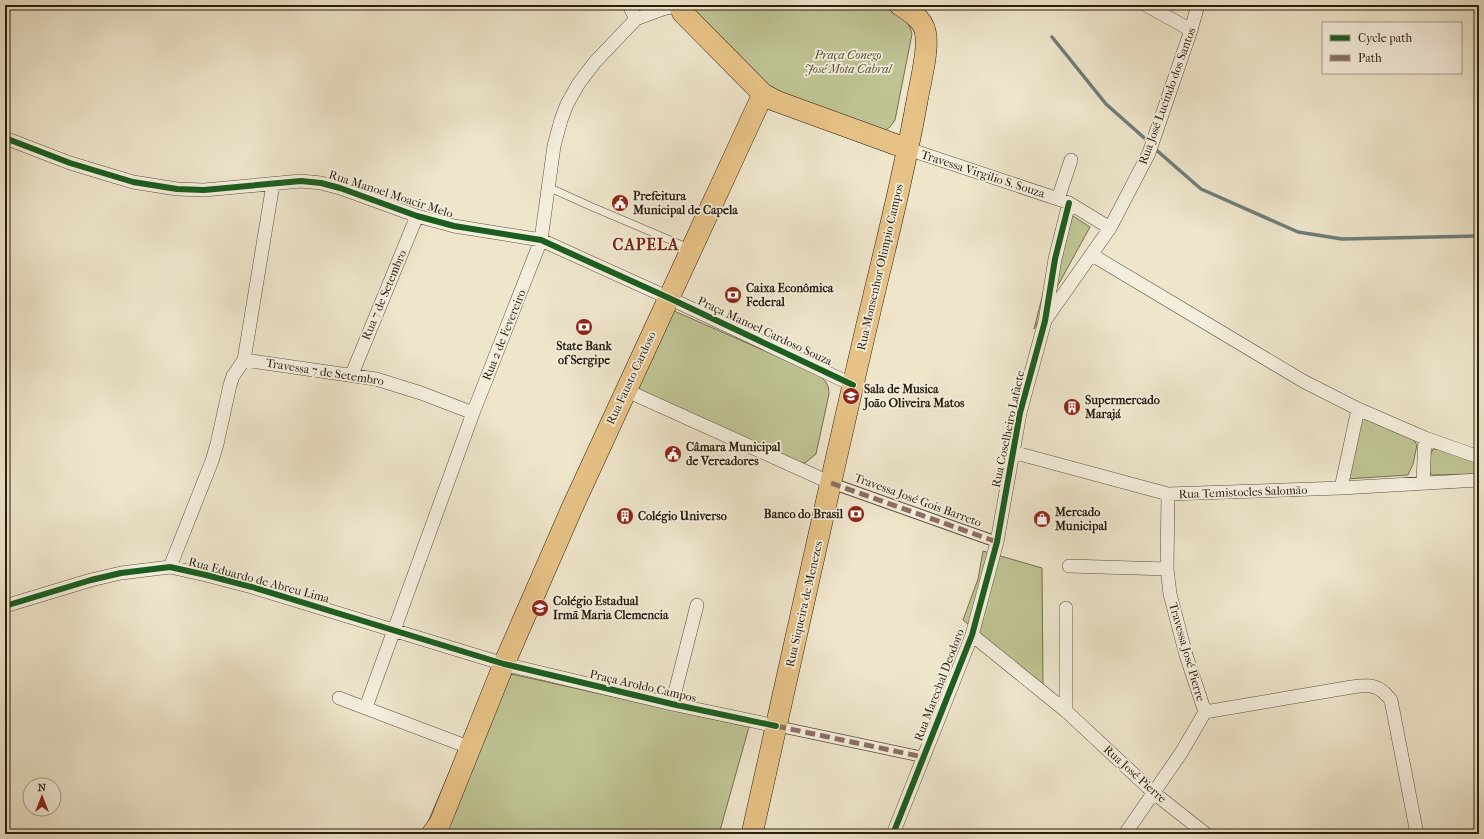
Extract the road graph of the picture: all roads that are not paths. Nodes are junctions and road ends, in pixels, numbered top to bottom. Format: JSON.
{"nodes":[{"id":1,"x":630,"y":5,"type":"edge"},
{"id":2,"x":679,"y":5,"type":"edge"},
{"id":3,"x":900,"y":5,"type":"edge"},
{"id":4,"x":1146,"y":5,"type":"edge"},
{"id":5,"x":1198,"y":5,"type":"edge"},
{"id":6,"x":636,"y":19,"type":"junction"},
{"id":7,"x":1191,"y":30,"type":"junction"},
{"id":8,"x":763,"y":94,"type":"junction"},
{"id":9,"x":5,"y":138,"type":"edge"},
{"id":10,"x":908,"y":149,"type":"junction"},
{"id":11,"x":1071,"y":160,"type":"dead end"},
{"id":12,"x":273,"y":184,"type":"junction"},
{"id":13,"x":548,"y":187,"type":"junction"},
{"id":14,"x":1064,"y":201,"type":"junction"},
{"id":15,"x":417,"y":216,"type":"junction"},
{"id":16,"x":1110,"y":228,"type":"junction"},
{"id":17,"x":542,"y":240,"type":"junction"},
{"id":18,"x":691,"y":249,"type":"junction"},
{"id":19,"x":1092,"y":255,"type":"junction"},
{"id":20,"x":669,"y":298,"type":"junction"},
{"id":21,"x":1045,"y":321,"type":"junction"},
{"id":22,"x":244,"y":360,"type":"junction"},
{"id":23,"x":352,"y":374,"type":"junction"},
{"id":24,"x":853,"y":385,"type":"junction"},
{"id":25,"x":625,"y":390,"type":"junction"},
{"id":26,"x":1358,"y":409,"type":"junction"},
{"id":27,"x":473,"y":413,"type":"junction"},
{"id":28,"x":1425,"y":438,"type":"junction"},
{"id":29,"x":1012,"y":452,"type":"junction"},
{"id":30,"x":1479,"y":457,"type":"edge"},
{"id":31,"x":1479,"y":480,"type":"edge"},
{"id":32,"x":1423,"y":482,"type":"junction"},
{"id":33,"x":831,"y":483,"type":"junction"},
{"id":34,"x":1341,"y":488,"type":"junction"},
{"id":35,"x":1168,"y":494,"type":"junction"},
{"id":36,"x":997,"y":542,"type":"junction"},
{"id":37,"x":1069,"y":566,"type":"dead end"},
{"id":38,"x":170,"y":567,"type":"junction"},
{"id":39,"x":1167,"y":569,"type":"junction"},
{"id":40,"x":697,"y":605,"type":"dead end"},
{"id":41,"x":5,"y":606,"type":"edge"},
{"id":42,"x":1066,"y":608,"type":"dead end"},
{"id":43,"x":394,"y":630,"type":"junction"},
{"id":44,"x":972,"y":635,"type":"junction"},
{"id":45,"x":504,"y":664,"type":"junction"},
{"id":46,"x":340,"y":698,"type":"dead end"},
{"id":47,"x":672,"y":704,"type":"junction"},
{"id":48,"x":366,"y":707,"type":"junction"},
{"id":49,"x":1066,"y":711,"type":"junction"},
{"id":50,"x":1205,"y":712,"type":"junction"},
{"id":51,"x":776,"y":726,"type":"junction"},
{"id":52,"x":471,"y":748,"type":"junction"},
{"id":53,"x":923,"y":757,"type":"junction"},
{"id":54,"x":1154,"y":793,"type":"junction"},
{"id":55,"x":438,"y":830,"type":"edge"},
{"id":56,"x":752,"y":834,"type":"edge"},
{"id":57,"x":893,"y":834,"type":"edge"},
{"id":58,"x":1125,"y":834,"type":"edge"},
{"id":59,"x":1206,"y":834,"type":"edge"},
{"id":60,"x":1417,"y":834,"type":"edge"}],
"edges":[{"from":1,"to":6,"type":"street"},
{"from":2,"to":6,"type":"street","name":"Rua 2 de Fevereiro"},
{"from":2,"to":8,"type":"main road"},
{"from":3,"to":10,"type":"main road"},
{"from":4,"to":7,"type":"street"},
{"from":5,"to":7,"type":"street","name":"Rua José Lucindo dos Santos"},
{"from":6,"to":13,"type":"street","name":"Rua 2 de Fevereiro"},
{"from":7,"to":16,"type":"street","name":"Rua José Lucindo dos Santos"},
{"from":8,"to":10,"type":"main road"},
{"from":8,"to":18,"type":"main road","name":"Rua Fausto Cardoso"},
{"from":9,"to":12,"type":"street","name":"Rua Manoel Moacir Melo"},
{"from":10,"to":14,"type":"street","name":"Travessa Virgilio S. Souza"},
{"from":10,"to":24,"type":"main road","name":"Rua Monsenhor Olimpio Campos"},
{"from":11,"to":14,"type":"street","name":"Travessa Virgilio S. Souza"},
{"from":12,"to":15,"type":"street","name":"Rua Manoel Moacir Melo"},
{"from":12,"to":22,"type":"street"},
{"from":13,"to":17,"type":"street","name":"Rua 2 de Fevereiro"},
{"from":13,"to":18,"type":"lane"},
{"from":14,"to":16,"type":"street"},
{"from":14,"to":21,"type":"street"},
{"from":15,"to":17,"type":"street","name":"Rua Manoel Moacir Melo"},
{"from":15,"to":23,"type":"street","name":"Rua 7 de Setembro"},
{"from":16,"to":19,"type":"street","name":"Rua José Lucindo dos Santos"},
{"from":17,"to":20,"type":"street","name":"Rua Manoel Moacir Melo"},
{"from":17,"to":27,"type":"street","name":"Rua 2 de Fevereiro"},
{"from":18,"to":20,"type":"main road","name":"Rua Fausto Cardoso"},
{"from":19,"to":21,"type":"street","name":"Rua José Lucindo dos Santos"},
{"from":19,"to":26,"type":"street"},
{"from":20,"to":24,"type":"street","name":"Praça Manoel Cardoso Souza"},
{"from":20,"to":25,"type":"main road","name":"Rua Fausto Cardoso"},
{"from":21,"to":29,"type":"street","name":"Rua Coselheiro Lafaete"},
{"from":22,"to":23,"type":"street","name":"Travessa 7 de Setembro"},
{"from":22,"to":38,"type":"street"},
{"from":23,"to":27,"type":"street","name":"Travessa 7 de Setembro"},
{"from":24,"to":33,"type":"main road"},
{"from":25,"to":33,"type":"street"},
{"from":25,"to":45,"type":"main road","name":"Rua Fausto Cardoso"},
{"from":26,"to":28,"type":"street"},
{"from":26,"to":34,"type":"street"},
{"from":27,"to":43,"type":"street","name":"Rua 2 de Fevereiro"},
{"from":28,"to":30,"type":"street"},
{"from":28,"to":32,"type":"street"},
{"from":29,"to":35,"type":"street","name":"Rua Temistocles Salomão"},
{"from":29,"to":36,"type":"street","name":"Rua Coselheiro Lafaete"},
{"from":31,"to":32,"type":"street","name":"Rua Temistocles Salomão"},
{"from":32,"to":34,"type":"street","name":"Rua Temistocles Salomão"},
{"from":33,"to":36,"type":"street","name":"Travessa José Gois Barreto"},
{"from":33,"to":51,"type":"main road","name":"Rua Siqueira de Menezes"},
{"from":34,"to":35,"type":"street","name":"Rua Temistocles Salomão"},
{"from":35,"to":39,"type":"street","name":"Travessa José Pierre"},
{"from":36,"to":44,"type":"street","name":"Rua Marechal Deodoro"},
{"from":37,"to":39,"type":"street"},
{"from":38,"to":41,"type":"street","name":"Rua Eduardo de Abreu Lima"},
{"from":38,"to":43,"type":"street","name":"Rua Eduardo de Abreu Lima"},
{"from":39,"to":50,"type":"street","name":"Travessa José Pierre"},
{"from":40,"to":47,"type":"street"},
{"from":42,"to":49,"type":"street"},
{"from":43,"to":45,"type":"street","name":"Rua Eduardo de Abreu Lima"},
{"from":43,"to":48,"type":"street","name":"Rua 2 de Fevereiro"},
{"from":44,"to":49,"type":"street","name":"Rua José Pierre"},
{"from":44,"to":53,"type":"street","name":"Rua Marechal Deodoro"},
{"from":45,"to":47,"type":"street","name":"Praça Aroldo Campos"},
{"from":45,"to":52,"type":"main road"},
{"from":46,"to":48,"type":"street"},
{"from":47,"to":51,"type":"street","name":"Praça Aroldo Campos"},
{"from":48,"to":52,"type":"street"},
{"from":49,"to":54,"type":"street","name":"Rua José Pierre"},
{"from":50,"to":54,"type":"street","name":"Travessa José Pierre"},
{"from":50,"to":60,"type":"street"},
{"from":51,"to":53,"type":"street"},
{"from":51,"to":56,"type":"main road"},
{"from":52,"to":55,"type":"main road"},
{"from":53,"to":57,"type":"street","name":"Rua Marechal Deodoro"},
{"from":54,"to":58,"type":"street","name":"Travessa José Pierre"},
{"from":54,"to":59,"type":"street","name":"Rua José Pierre"}]}
